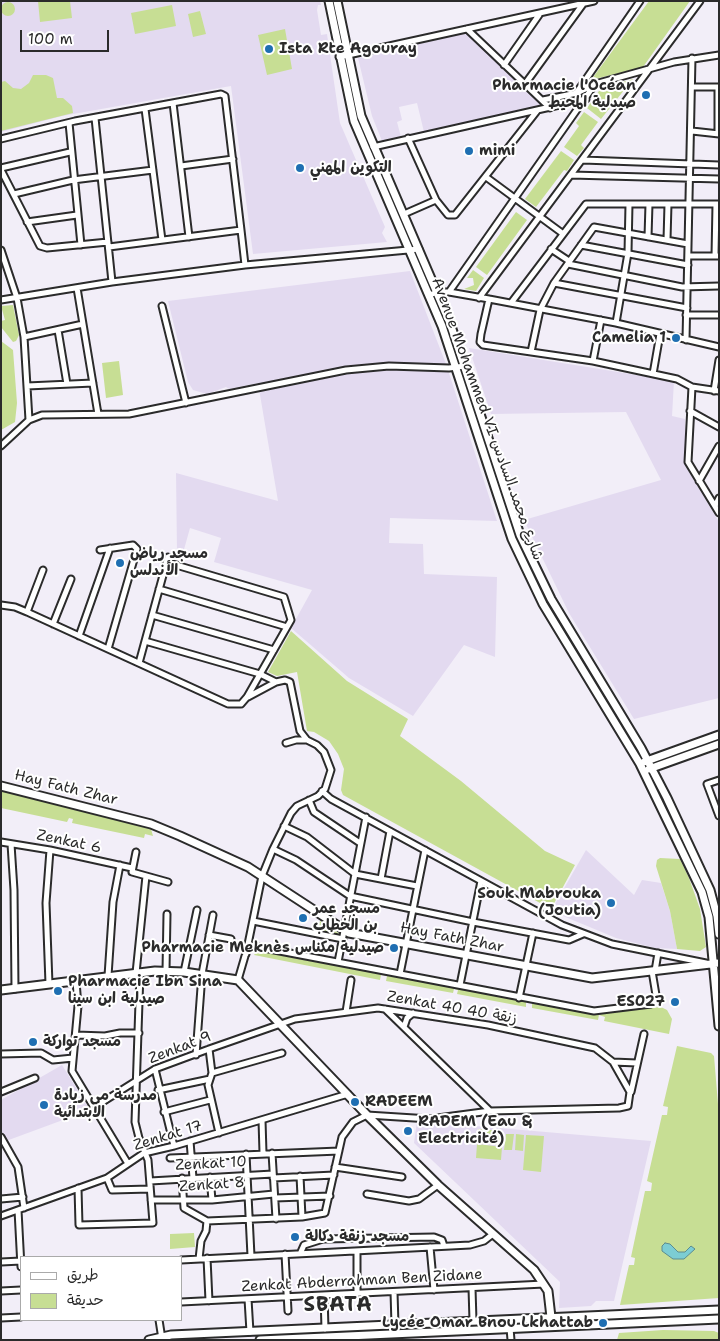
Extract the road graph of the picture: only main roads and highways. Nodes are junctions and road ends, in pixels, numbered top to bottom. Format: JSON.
{"nodes":[{"id":1,"x":329,"y":1,"type":"edge"},
{"id":2,"x":337,"y":1,"type":"edge"},
{"id":3,"x":343,"y":56,"type":"junction"},
{"id":4,"x":516,"y":525,"type":"junction"},
{"id":5,"x":507,"y":527,"type":"junction"},
{"id":6,"x":568,"y":629,"type":"junction"},
{"id":7,"x":560,"y":634,"type":"junction"},
{"id":8,"x":590,"y":664,"type":"junction"},
{"id":9,"x":582,"y":669,"type":"junction"},
{"id":10,"x":719,"y":735,"type":"edge"},
{"id":11,"x":719,"y":744,"type":"edge"},
{"id":12,"x":648,"y":760,"type":"junction"},
{"id":13,"x":640,"y":764,"type":"junction"},
{"id":14,"x":652,"y":767,"type":"junction"},
{"id":15,"x":644,"y":771,"type":"junction"},
{"id":16,"x":1,"y":786,"type":"edge"},
{"id":17,"x":719,"y":934,"type":"edge"},
{"id":18,"x":716,"y":963,"type":"edge"},
{"id":19,"x":1,"y":990,"type":"edge"},
{"id":20,"x":717,"y":991,"type":"edge"},
{"id":21,"x":719,"y":1026,"type":"edge"},
{"id":22,"x":719,"y":1308,"type":"edge"},
{"id":23,"x":552,"y":1318,"type":"junction"},
{"id":24,"x":716,"y":1319,"type":"edge"},
{"id":25,"x":552,"y":1326,"type":"junction"},
{"id":26,"x":162,"y":1338,"type":"edge"},
{"id":27,"x":344,"y":1338,"type":"edge"},
{"id":28,"x":149,"y":1340,"type":"edge"},
{"id":29,"x":260,"y":1340,"type":"edge"}],
"edges":[{"from":1,"to":3,"type":"main road","name":"Avenue Mohammed VI شارع محمد السادس"},
{"from":2,"to":3,"type":"main road","name":"Avenue Mohammed VI شارع محمد السادس"},
{"from":3,"to":4,"type":"main road","name":"Avenue Mohammed VI شارع محمد السادس"},
{"from":3,"to":5,"type":"main road","name":"Avenue Mohammed VI شارع محمد السادس"},
{"from":4,"to":5,"type":"main road"},
{"from":4,"to":6,"type":"main road","name":"Avenue Mohammed VI شارع محمد السادس"},
{"from":5,"to":7,"type":"main road","name":"Avenue Mohammed VI شارع محمد السادس"},
{"from":6,"to":7,"type":"main road"},
{"from":6,"to":8,"type":"main road","name":"Avenue Mohammed VI شارع محمد السادس"},
{"from":7,"to":9,"type":"main road","name":"Avenue Mohammed VI شارع محمد السادس"},
{"from":8,"to":9,"type":"main road"},
{"from":8,"to":12,"type":"main road","name":"Avenue Mohammed VI شارع محمد السادس"},
{"from":9,"to":13,"type":"main road","name":"Avenue Mohammed VI شارع محمد السادس"},
{"from":10,"to":12,"type":"main road"},
{"from":11,"to":14,"type":"main road"},
{"from":12,"to":13,"type":"main road"},
{"from":12,"to":14,"type":"main road","name":"Avenue Mohammed VI شارع محمد السادس"},
{"from":13,"to":15,"type":"main road","name":"Avenue Mohammed VI شارع محمد السادس"},
{"from":14,"to":15,"type":"main road"},
{"from":14,"to":17,"type":"main road","name":"Avenue Mohammed VI شارع محمد السادس"},
{"from":15,"to":18,"type":"main road","name":"Avenue Mohammed VI شارع محمد السادس"},
{"from":16,"to":18,"type":"main road","name":"Hay Fath Zhar"},
{"from":18,"to":20,"type":"main road","name":"Avenue Mohammed VI شارع محمد السادس"},
{"from":19,"to":23,"type":"main road"},
{"from":20,"to":21,"type":"main road","name":"Avenue Mohammed VI شارع محمد السادس"},
{"from":22,"to":23,"type":"main road"},
{"from":23,"to":25,"type":"main road"},
{"from":23,"to":26,"type":"main road"},
{"from":24,"to":25,"type":"main road"},
{"from":25,"to":27,"type":"main road"},
{"from":26,"to":28,"type":"main road"},
{"from":27,"to":29,"type":"main road"}]}
